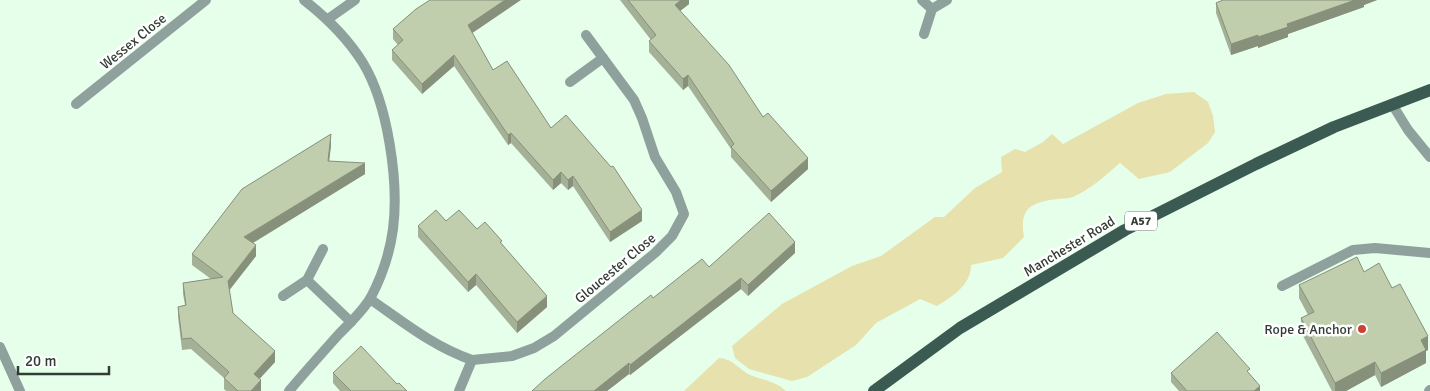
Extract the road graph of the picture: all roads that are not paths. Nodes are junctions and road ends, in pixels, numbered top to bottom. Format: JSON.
{"nodes":[{"id":1,"x":206,"y":0,"type":"edge"},
{"id":2,"x":304,"y":0,"type":"edge"},
{"id":3,"x":355,"y":0,"type":"edge"},
{"id":4,"x":922,"y":0,"type":"edge"},
{"id":5,"x":947,"y":0,"type":"edge"},
{"id":6,"x":932,"y":9,"type":"junction"},
{"id":7,"x":328,"y":19,"type":"junction"},
{"id":8,"x":924,"y":34,"type":"dead end"},
{"id":9,"x":586,"y":35,"type":"dead end"},
{"id":10,"x":604,"y":58,"type":"junction"},
{"id":11,"x":570,"y":82,"type":"dead end"},
{"id":12,"x":1430,"y":90,"type":"edge"},
{"id":13,"x":76,"y":104,"type":"dead end"},
{"id":14,"x":1392,"y":104,"type":"junction"},
{"id":15,"x":1430,"y":157,"type":"edge"},
{"id":16,"x":323,"y":250,"type":"dead end"},
{"id":17,"x":1430,"y":254,"type":"edge"},
{"id":18,"x":307,"y":280,"type":"junction"},
{"id":19,"x":1282,"y":286,"type":"dead end"},
{"id":20,"x":283,"y":296,"type":"dead end"},
{"id":21,"x":370,"y":299,"type":"junction"},
{"id":22,"x":351,"y":322,"type":"junction"},
{"id":23,"x":0,"y":347,"type":"edge"},
{"id":24,"x":472,"y":360,"type":"junction"},
{"id":25,"x":20,"y":391,"type":"edge"},
{"id":26,"x":288,"y":391,"type":"edge"},
{"id":27,"x":459,"y":391,"type":"edge"},
{"id":28,"x":874,"y":391,"type":"edge"}],
"edges":[{"from":1,"to":13,"type":"street","name":"Wessex Close"},
{"from":2,"to":7,"type":"street"},
{"from":3,"to":7,"type":"street"},
{"from":4,"to":6,"type":"street"},
{"from":5,"to":6,"type":"street"},
{"from":6,"to":8,"type":"street"},
{"from":7,"to":21,"type":"street"},
{"from":9,"to":10,"type":"street","name":"Gloucester Close"},
{"from":10,"to":11,"type":"street"},
{"from":10,"to":24,"type":"street","name":"Gloucester Close"},
{"from":12,"to":14,"type":"main road","name":"Manchester Road","number":"A57"},
{"from":14,"to":15,"type":"street"},
{"from":14,"to":28,"type":"main road","name":"Manchester Road","number":"A57"},
{"from":16,"to":18,"type":"street"},
{"from":17,"to":19,"type":"street"},
{"from":18,"to":20,"type":"street"},
{"from":18,"to":22,"type":"street"},
{"from":21,"to":22,"type":"street"},
{"from":21,"to":24,"type":"street","name":"Gloucester Close"},
{"from":22,"to":26,"type":"street"},
{"from":23,"to":25,"type":"street"},
{"from":24,"to":27,"type":"street"}]}
